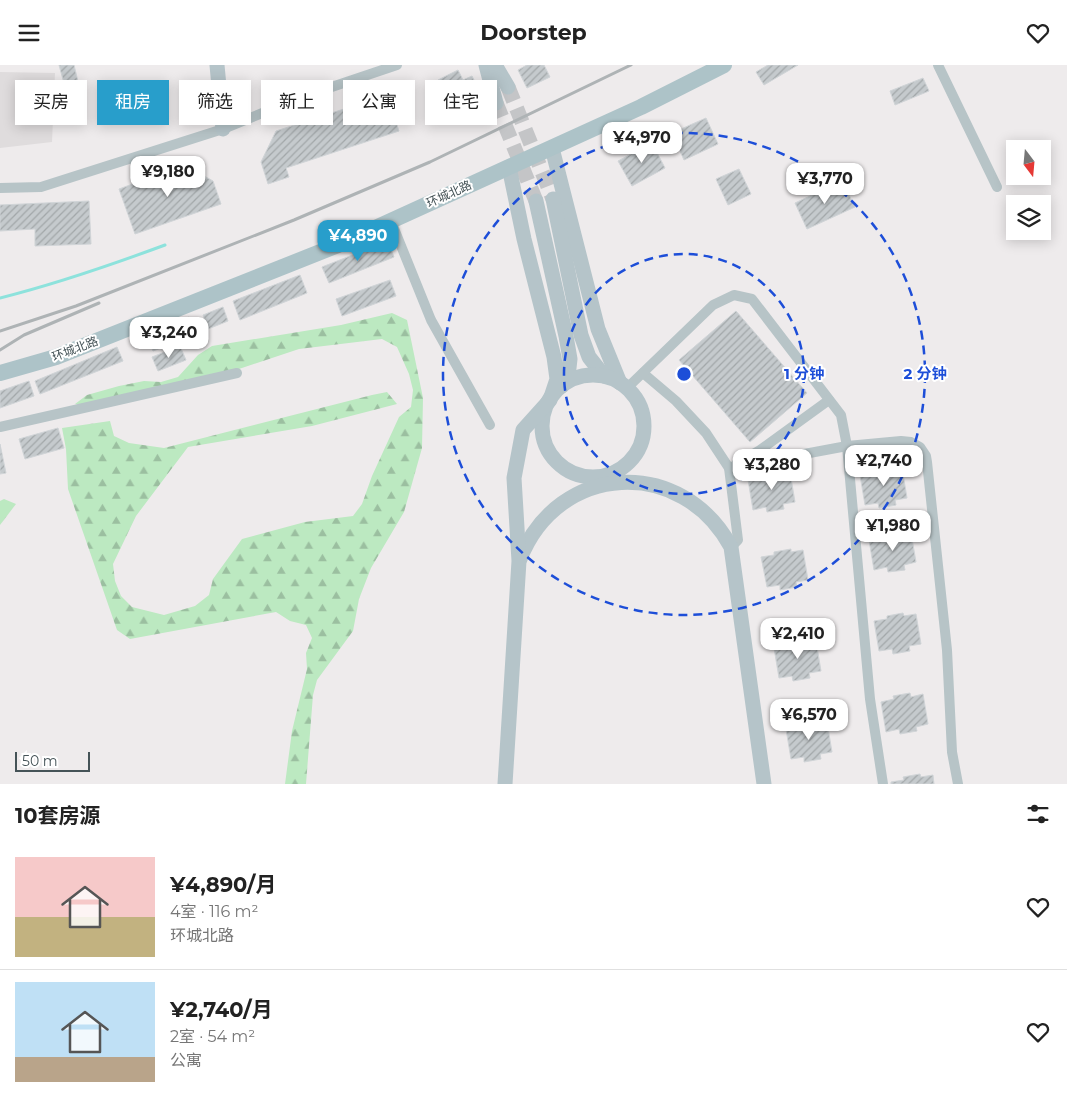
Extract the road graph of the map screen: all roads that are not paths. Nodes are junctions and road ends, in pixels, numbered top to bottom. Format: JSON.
{"nodes":[{"id":1,"x":217,"y":65,"type":"edge"},
{"id":2,"x":397,"y":65,"type":"edge"},
{"id":3,"x":486,"y":65,"type":"edge"},
{"id":4,"x":495,"y":65,"type":"edge"},
{"id":5,"x":724,"y":65,"type":"edge"},
{"id":6,"x":938,"y":65,"type":"edge"},
{"id":7,"x":490,"y":80,"type":"edge"},
{"id":8,"x":508,"y":87,"type":"tunnel mouth"},
{"id":9,"x":223,"y":129,"type":"junction"},
{"id":10,"x":552,"y":148,"type":"junction"},
{"id":11,"x":508,"y":167,"type":"junction"},
{"id":12,"x":997,"y":187,"type":"dead end"},
{"id":13,"x":0,"y":188,"type":"edge"},
{"id":14,"x":553,"y":199,"type":"tunnel mouth"},
{"id":15,"x":536,"y":201,"type":"tunnel mouth"},
{"id":16,"x":391,"y":221,"type":"junction"},
{"id":17,"x":0,"y":373,"type":"edge"},
{"id":18,"x":237,"y":373,"type":"dead end"},
{"id":19,"x":643,"y":373,"type":"junction"},
{"id":20,"x":604,"y":377,"type":"junction"},
{"id":21,"x":624,"y":385,"type":"junction"},
{"id":22,"x":562,"y":386,"type":"junction"},
{"id":23,"x":550,"y":400,"type":"junction"},
{"id":24,"x":830,"y":400,"type":"junction"},
{"id":25,"x":490,"y":425,"type":"dead end"},
{"id":26,"x":0,"y":427,"type":"edge"},
{"id":27,"x":847,"y":446,"type":"junction"},
{"id":28,"x":625,"y":466,"type":"junction"},
{"id":29,"x":729,"y":468,"type":"junction"},
{"id":30,"x":575,"y":473,"type":"junction"},
{"id":31,"x":604,"y":485,"type":"junction"},
{"id":32,"x":732,"y":547,"type":"junction"},
{"id":33,"x":519,"y":561,"type":"junction"},
{"id":34,"x":505,"y":784,"type":"edge"},
{"id":35,"x":764,"y":784,"type":"edge"},
{"id":36,"x":883,"y":784,"type":"edge"},
{"id":37,"x":958,"y":784,"type":"edge"}],
"edges":[{"from":1,"to":9,"type":"street"},
{"from":2,"to":9,"type":"street"},
{"from":3,"to":7,"type":"street"},
{"from":4,"to":8,"type":"street"},
{"from":5,"to":10,"type":"main road","name":"环城北路"},
{"from":6,"to":12,"type":"street"},
{"from":9,"to":13,"type":"street"},
{"from":10,"to":11,"type":"main road","name":"环城北路"},
{"from":10,"to":21,"type":"street"},
{"from":11,"to":16,"type":"main road","name":"环城北路"},
{"from":11,"to":23,"type":"street"},
{"from":14,"to":20,"type":"street"},
{"from":15,"to":22,"type":"street"},
{"from":16,"to":17,"type":"main road","name":"环城北路"},
{"from":16,"to":25,"type":"street"},
{"from":18,"to":26,"type":"street"},
{"from":19,"to":21,"type":"street"},
{"from":19,"to":24,"type":"street"},
{"from":19,"to":29,"type":"street"},
{"from":20,"to":21,"type":"street"},
{"from":20,"to":22,"type":"street"},
{"from":21,"to":28,"type":"street"},
{"from":22,"to":23,"type":"street"},
{"from":23,"to":30,"type":"street"},
{"from":23,"to":33,"type":"street"},
{"from":24,"to":27,"type":"street"},
{"from":24,"to":29,"type":"street"},
{"from":27,"to":29,"type":"street"},
{"from":27,"to":36,"type":"street"},
{"from":27,"to":37,"type":"street"},
{"from":28,"to":30,"type":"street"},
{"from":28,"to":31,"type":"street"},
{"from":29,"to":32,"type":"street"},
{"from":30,"to":31,"type":"street"},
{"from":31,"to":32,"type":"street"},
{"from":31,"to":33,"type":"street"},
{"from":32,"to":35,"type":"street"},
{"from":33,"to":34,"type":"street"}]}
